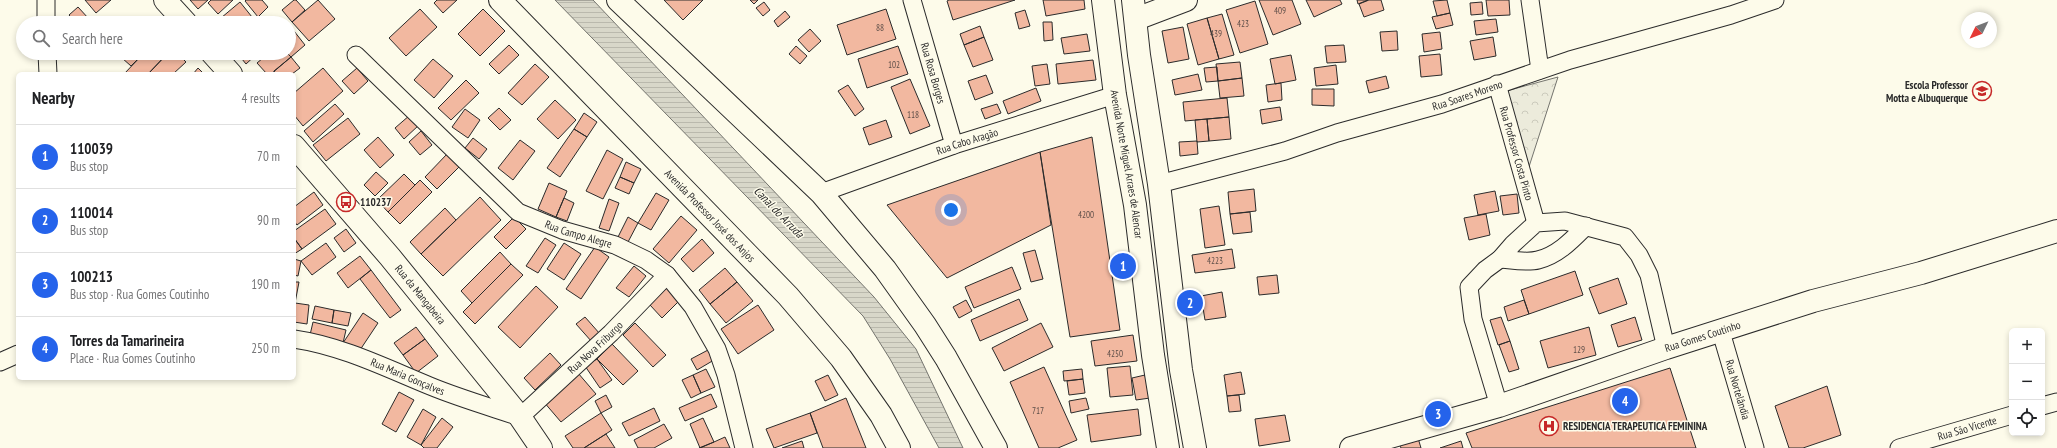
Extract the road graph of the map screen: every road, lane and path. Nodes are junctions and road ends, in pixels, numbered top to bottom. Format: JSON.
{"nodes":[{"id":1,"x":46,"y":0,"type":"edge"},
{"id":2,"x":165,"y":0,"type":"edge"},
{"id":3,"x":500,"y":0,"type":"edge"},
{"id":4,"x":618,"y":0,"type":"edge"},
{"id":5,"x":912,"y":0,"type":"edge"},
{"id":6,"x":1103,"y":0,"type":"edge"},
{"id":7,"x":1186,"y":0,"type":"edge"},
{"id":8,"x":1530,"y":0,"type":"edge"},
{"id":9,"x":1775,"y":0,"type":"edge"},
{"id":10,"x":1135,"y":9,"type":"edge"},
{"id":11,"x":46,"y":16,"type":"edge"},
{"id":12,"x":180,"y":16,"type":"edge"},
{"id":13,"x":356,"y":55,"type":"dead end"},
{"id":14,"x":47,"y":60,"type":"edge"},
{"id":15,"x":218,"y":60,"type":"edge"},
{"id":16,"x":1540,"y":70,"type":"junction"},
{"id":17,"x":48,"y":72,"type":"edge"},
{"id":18,"x":229,"y":72,"type":"edge"},
{"id":19,"x":1496,"y":84,"type":"junction"},
{"id":20,"x":1115,"y":95,"type":"junction"},
{"id":21,"x":954,"y":145,"type":"junction"},
{"id":22,"x":296,"y":148,"type":"edge"},
{"id":23,"x":1159,"y":184,"type":"junction"},
{"id":24,"x":821,"y":193,"type":"junction"},
{"id":25,"x":1536,"y":223,"type":"junction"},
{"id":26,"x":1586,"y":226,"type":"junction"},
{"id":27,"x":2057,"y":231,"type":"edge"},
{"id":28,"x":1500,"y":259,"type":"junction"},
{"id":29,"x":667,"y":275,"type":"junction"},
{"id":30,"x":1721,"y":332,"type":"junction"},
{"id":31,"x":296,"y":340,"type":"edge"},
{"id":32,"x":1666,"y":348,"type":"junction"},
{"id":33,"x":16,"y":355,"type":"edge"},
{"id":34,"x":0,"y":362,"type":"edge"},
{"id":35,"x":2057,"y":402,"type":"edge"},
{"id":36,"x":2045,"y":405,"type":"edge"},
{"id":37,"x":1499,"y":406,"type":"junction"},
{"id":38,"x":2009,"y":416,"type":"edge"},
{"id":39,"x":520,"y":417,"type":"junction"},
{"id":40,"x":541,"y":448,"type":"edge"},
{"id":41,"x":744,"y":448,"type":"edge"},
{"id":42,"x":899,"y":448,"type":"edge"},
{"id":43,"x":996,"y":448,"type":"edge"},
{"id":44,"x":1168,"y":448,"type":"edge"},
{"id":45,"x":1195,"y":448,"type":"edge"},
{"id":46,"x":1351,"y":448,"type":"edge"},
{"id":47,"x":1755,"y":448,"type":"edge"},
{"id":48,"x":1899,"y":448,"type":"edge"}],
"edges":[{"from":1,"to":11,"type":"street"},
{"from":2,"to":12,"type":"main road"},
{"from":3,"to":42,"type":"main road","name":"Avenida Professor José dos Anjos"},
{"from":4,"to":24,"type":"main road"},
{"from":5,"to":21,"type":"street","name":"Rua Rosa Borges"},
{"from":6,"to":20,"type":"main road","name":"Avenida Norte Miguel Arraes de Alencar"},
{"from":7,"to":10,"type":"main road"},
{"from":8,"to":16,"type":"street"},
{"from":9,"to":16,"type":"street","name":"Rua Soares Moreno"},
{"from":10,"to":23,"type":"main road"},
{"from":13,"to":29,"type":"street","name":"Rua Campo Alegre"},
{"from":14,"to":17,"type":"street"},
{"from":15,"to":18,"type":"main road"},
{"from":16,"to":19,"type":"street","name":"Rua Soares Moreno"},
{"from":19,"to":23,"type":"street","name":"Rua Soares Moreno"},
{"from":19,"to":25,"type":"street","name":"Rua Professor Costa Pinto"},
{"from":20,"to":21,"type":"street","name":"Rua Cabo Aragão"},
{"from":20,"to":44,"type":"main road","name":"Avenida Norte Miguel Arraes de Alencar"},
{"from":21,"to":24,"type":"street","name":"Rua Cabo Aragão"},
{"from":22,"to":39,"type":"main road","name":"Rua da Mangabeira"},
{"from":23,"to":45,"type":"main road"},
{"from":24,"to":43,"type":"main road"},
{"from":25,"to":26,"type":"street"},
{"from":25,"to":28,"type":"street"},
{"from":26,"to":28,"type":"street"},
{"from":26,"to":32,"type":"street"},
{"from":27,"to":30,"type":"main road","name":"Rua Gomes Coutinho"},
{"from":28,"to":37,"type":"street"},
{"from":29,"to":39,"type":"street","name":"Rua Nova Friburgo"},
{"from":29,"to":41,"type":"street","name":"Rua Campo Alegre"},
{"from":30,"to":32,"type":"main road","name":"Rua Gomes Coutinho"},
{"from":30,"to":47,"type":"street","name":"Rua Nortelândia"},
{"from":31,"to":39,"type":"street","name":"Rua Maria Gonçalves"},
{"from":32,"to":37,"type":"main road","name":"Rua Gomes Coutinho"},
{"from":33,"to":34,"type":"street"},
{"from":35,"to":36,"type":"street"},
{"from":37,"to":46,"type":"main road","name":"Rua Gomes Coutinho"},
{"from":38,"to":48,"type":"street","name":"Rua São Vicente"},
{"from":39,"to":40,"type":"main road","name":"Rua da Mangabeira"}]}
